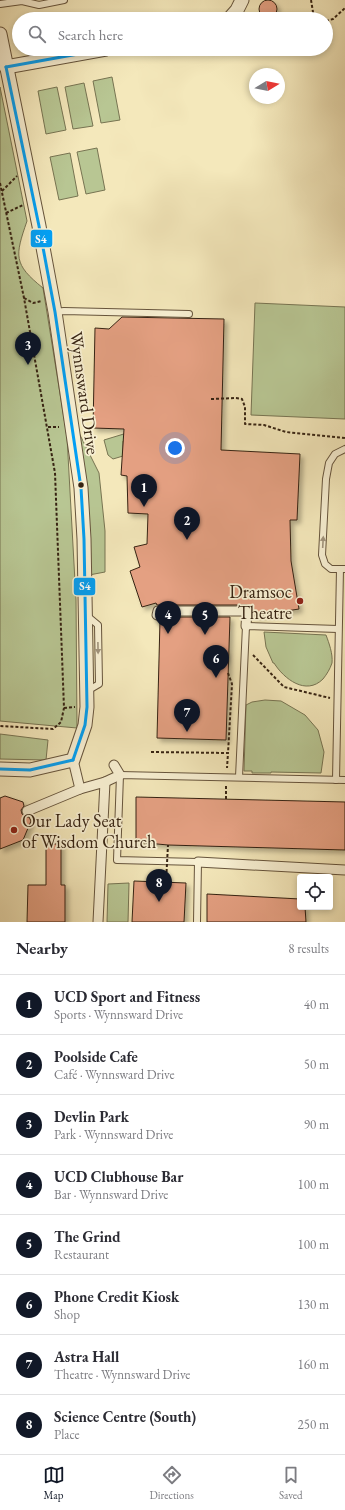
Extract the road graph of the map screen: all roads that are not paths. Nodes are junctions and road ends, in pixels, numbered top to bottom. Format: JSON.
{"nodes":[{"id":1,"x":22,"y":0,"type":"edge"},
{"id":2,"x":64,"y":0,"type":"edge"},
{"id":3,"x":242,"y":0,"type":"edge"},
{"id":4,"x":0,"y":4,"type":"edge"},
{"id":5,"x":235,"y":12,"type":"edge"},
{"id":6,"x":0,"y":34,"type":"edge"},
{"id":7,"x":67,"y":56,"type":"edge"},
{"id":8,"x":6,"y":67,"type":"junction"},
{"id":9,"x":55,"y":312,"type":"junction"},
{"id":10,"x":189,"y":314,"type":"dead end"},
{"id":11,"x":345,"y":449,"type":"edge"},
{"id":12,"x":342,"y":569,"type":"edge"},
{"id":13,"x":157,"y":615,"type":"dead end"},
{"id":14,"x":246,"y":626,"type":"junction"},
{"id":15,"x":338,"y":629,"type":"junction"},
{"id":16,"x":73,"y":760,"type":"junction"},
{"id":17,"x":114,"y":765,"type":"dead end"},
{"id":18,"x":0,"y":769,"type":"edge"},
{"id":19,"x":120,"y":775,"type":"junction"},
{"id":20,"x":239,"y":777,"type":"junction"},
{"id":21,"x":336,"y":780,"type":"junction"},
{"id":22,"x":345,"y":780,"type":"edge"},
{"id":23,"x":105,"y":782,"type":"junction"},
{"id":24,"x":80,"y":789,"type":"junction"},
{"id":25,"x":27,"y":811,"type":"dead end"},
{"id":26,"x":198,"y":862,"type":"junction"},
{"id":27,"x":345,"y":870,"type":"edge"},
{"id":28,"x":98,"y":922,"type":"edge"},
{"id":29,"x":197,"y":922,"type":"edge"}],
"edges":[{"from":1,"to":2,"type":"lane"},
{"from":1,"to":4,"type":"lane"},
{"from":3,"to":5,"type":"street"},
{"from":6,"to":8,"type":"street","name":"Wynnsward Drive"},
{"from":7,"to":8,"type":"street"},
{"from":8,"to":9,"type":"street","name":"Wynnsward Drive"},
{"from":9,"to":10,"type":"lane"},
{"from":9,"to":16,"type":"street","name":"Wynnsward Drive"},
{"from":12,"to":11,"type":"lane","one_way":true},
{"from":12,"to":15,"type":"lane"},
{"from":13,"to":14,"type":"street"},
{"from":14,"to":15,"type":"lane"},
{"from":14,"to":20,"type":"lane"},
{"from":15,"to":21,"type":"lane"},
{"from":16,"to":18,"type":"street"},
{"from":16,"to":24,"type":"street"},
{"from":17,"to":19,"type":"street"},
{"from":19,"to":20,"type":"lane"},
{"from":19,"to":23,"type":"street"},
{"from":19,"to":26,"type":"lane"},
{"from":20,"to":21,"type":"lane"},
{"from":21,"to":22,"type":"lane"},
{"from":23,"to":24,"type":"street"},
{"from":23,"to":28,"type":"street"},
{"from":24,"to":25,"type":"street"},
{"from":26,"to":27,"type":"street"},
{"from":26,"to":29,"type":"lane"}]}
